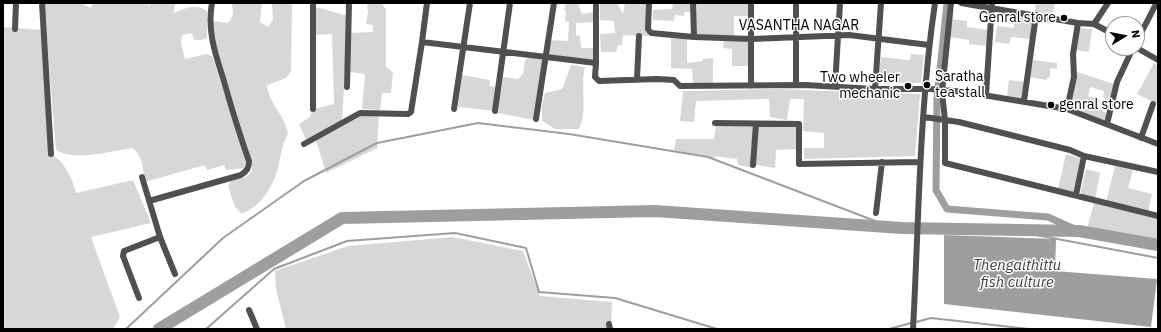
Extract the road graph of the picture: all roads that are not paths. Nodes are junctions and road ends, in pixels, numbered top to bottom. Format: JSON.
{"nodes":[{"id":1,"x":16,"y":3,"type":"edge"},
{"id":2,"x":42,"y":3,"type":"edge"},
{"id":3,"x":212,"y":3,"type":"edge"},
{"id":4,"x":313,"y":3,"type":"edge"},
{"id":5,"x":349,"y":3,"type":"edge"},
{"id":6,"x":427,"y":3,"type":"edge"},
{"id":7,"x":470,"y":3,"type":"edge"},
{"id":8,"x":510,"y":3,"type":"edge"},
{"id":9,"x":554,"y":3,"type":"edge"},
{"id":10,"x":596,"y":3,"type":"edge"},
{"id":11,"x":649,"y":3,"type":"edge"},
{"id":12,"x":693,"y":3,"type":"edge"},
{"id":13,"x":751,"y":3,"type":"edge"},
{"id":14,"x":796,"y":3,"type":"edge"},
{"id":15,"x":840,"y":3,"type":"edge"},
{"id":16,"x":881,"y":3,"type":"edge"},
{"id":17,"x":935,"y":3,"type":"edge"},
{"id":18,"x":951,"y":3,"type":"edge"},
{"id":19,"x":960,"y":3,"type":"edge"},
{"id":20,"x":1108,"y":3,"type":"edge"},
{"id":21,"x":1156,"y":4,"type":"dead end"},
{"id":22,"x":992,"y":5,"type":"edge"},
{"id":23,"x":1036,"y":15,"type":"junction"},
{"id":24,"x":1078,"y":23,"type":"junction"},
{"id":25,"x":1094,"y":24,"type":"junction"},
{"id":26,"x":1145,"y":25,"type":"edge"},
{"id":27,"x":15,"y":29,"type":"dead end"},
{"id":28,"x":1105,"y":30,"type":"edge"},
{"id":29,"x":838,"y":35,"type":"junction"},
{"id":30,"x":639,"y":36,"type":"dead end"},
{"id":31,"x":796,"y":36,"type":"junction"},
{"id":32,"x":694,"y":37,"type":"junction"},
{"id":33,"x":752,"y":39,"type":"junction"},
{"id":34,"x":880,"y":39,"type":"junction"},
{"id":35,"x":422,"y":42,"type":"junction"},
{"id":36,"x":929,"y":45,"type":"junction"},
{"id":37,"x":464,"y":48,"type":"junction"},
{"id":38,"x":504,"y":53,"type":"junction"},
{"id":39,"x":1145,"y":53,"type":"edge"},
{"id":40,"x":1129,"y":56,"type":"edge"},
{"id":41,"x":546,"y":58,"type":"junction"},
{"id":42,"x":1158,"y":60,"type":"edge"},
{"id":43,"x":596,"y":63,"type":"junction"},
{"id":44,"x":637,"y":79,"type":"junction"},
{"id":45,"x":796,"y":85,"type":"junction"},
{"id":46,"x":751,"y":86,"type":"junction"},
{"id":47,"x":835,"y":86,"type":"junction"},
{"id":48,"x":347,"y":87,"type":"dead end"},
{"id":49,"x":875,"y":89,"type":"junction"},
{"id":50,"x":928,"y":89,"type":"junction"},
{"id":51,"x":941,"y":90,"type":"junction"},
{"id":52,"x":986,"y":95,"type":"junction"},
{"id":53,"x":1024,"y":101,"type":"junction"},
{"id":54,"x":1153,"y":104,"type":"dead end"},
{"id":55,"x":313,"y":109,"type":"dead end"},
{"id":56,"x":454,"y":109,"type":"dead end"},
{"id":57,"x":1067,"y":109,"type":"junction"},
{"id":58,"x":495,"y":111,"type":"dead end"},
{"id":59,"x":924,"y":117,"type":"junction"},
{"id":60,"x":536,"y":118,"type":"dead end"},
{"id":61,"x":943,"y":120,"type":"junction"},
{"id":62,"x":715,"y":123,"type":"dead end"},
{"id":63,"x":756,"y":124,"type":"junction"},
{"id":64,"x":1107,"y":124,"type":"junction"},
{"id":65,"x":1141,"y":138,"type":"junction"},
{"id":66,"x":304,"y":144,"type":"dead end"},
{"id":67,"x":1158,"y":144,"type":"edge"},
{"id":68,"x":51,"y":154,"type":"dead end"},
{"id":69,"x":1084,"y":156,"type":"junction"},
{"id":70,"x":882,"y":162,"type":"junction"},
{"id":71,"x":753,"y":165,"type":"dead end"},
{"id":72,"x":920,"y":165,"type":"junction"},
{"id":73,"x":1158,"y":172,"type":"edge"},
{"id":74,"x":142,"y":177,"type":"dead end"},
{"id":75,"x":1076,"y":195,"type":"junction"},
{"id":76,"x":149,"y":201,"type":"junction"},
{"id":77,"x":876,"y":213,"type":"dead end"},
{"id":78,"x":1158,"y":216,"type":"edge"},
{"id":79,"x":160,"y":237,"type":"junction"},
{"id":80,"x":175,"y":274,"type":"dead end"},
{"id":81,"x":139,"y":298,"type":"dead end"},
{"id":82,"x":249,"y":310,"type":"dead end"},
{"id":83,"x":913,"y":327,"type":"edge"},
{"id":84,"x":257,"y":329,"type":"edge"}],
"edges":[{"from":1,"to":27,"type":"street"},
{"from":2,"to":68,"type":"street"},
{"from":3,"to":76,"type":"street"},
{"from":4,"to":55,"type":"street"},
{"from":5,"to":48,"type":"street"},
{"from":6,"to":35,"type":"street"},
{"from":7,"to":37,"type":"street"},
{"from":8,"to":38,"type":"street"},
{"from":9,"to":41,"type":"street"},
{"from":10,"to":43,"type":"street"},
{"from":11,"to":32,"type":"street","name":"VASANTHA NAGAR"},
{"from":12,"to":32,"type":"street"},
{"from":13,"to":33,"type":"street"},
{"from":14,"to":31,"type":"street"},
{"from":15,"to":29,"type":"street"},
{"from":16,"to":34,"type":"street"},
{"from":17,"to":36,"type":"street"},
{"from":18,"to":51,"type":"street"},
{"from":19,"to":22,"type":"street"},
{"from":20,"to":25,"type":"street"},
{"from":21,"to":26,"type":"street"},
{"from":22,"to":23,"type":"street"},
{"from":22,"to":52,"type":"street"},
{"from":23,"to":24,"type":"street"},
{"from":23,"to":53,"type":"street"},
{"from":24,"to":25,"type":"street"},
{"from":24,"to":57,"type":"street"},
{"from":25,"to":28,"type":"street"},
{"from":29,"to":31,"type":"street","name":"VASANTHA NAGAR"},
{"from":29,"to":34,"type":"street","name":"VASANTHA NAGAR"},
{"from":29,"to":47,"type":"street"},
{"from":30,"to":44,"type":"street"},
{"from":31,"to":33,"type":"street","name":"VASANTHA NAGAR"},
{"from":31,"to":45,"type":"street"},
{"from":32,"to":33,"type":"street","name":"VASANTHA NAGAR"},
{"from":33,"to":46,"type":"street"},
{"from":34,"to":36,"type":"street","name":"VASANTHA NAGAR"},
{"from":34,"to":49,"type":"street"},
{"from":35,"to":37,"type":"street"},
{"from":35,"to":66,"type":"street"},
{"from":36,"to":50,"type":"street"},
{"from":37,"to":38,"type":"street"},
{"from":37,"to":56,"type":"street"},
{"from":38,"to":41,"type":"street"},
{"from":38,"to":58,"type":"street"},
{"from":39,"to":42,"type":"street"},
{"from":40,"to":64,"type":"street"},
{"from":41,"to":43,"type":"street"},
{"from":41,"to":60,"type":"street"},
{"from":43,"to":44,"type":"street"},
{"from":44,"to":46,"type":"street"},
{"from":45,"to":46,"type":"street"},
{"from":45,"to":47,"type":"street"},
{"from":47,"to":49,"type":"street"},
{"from":49,"to":50,"type":"street"},
{"from":50,"to":51,"type":"street"},
{"from":50,"to":59,"type":"street"},
{"from":51,"to":52,"type":"street"},
{"from":51,"to":61,"type":"street"},
{"from":52,"to":53,"type":"street"},
{"from":53,"to":57,"type":"street"},
{"from":54,"to":65,"type":"street"},
{"from":57,"to":64,"type":"street"},
{"from":59,"to":61,"type":"street"},
{"from":59,"to":72,"type":"street"},
{"from":61,"to":69,"type":"street"},
{"from":61,"to":75,"type":"street"},
{"from":62,"to":63,"type":"street"},
{"from":63,"to":70,"type":"street"},
{"from":63,"to":71,"type":"street"},
{"from":64,"to":65,"type":"street"},
{"from":65,"to":67,"type":"street"},
{"from":69,"to":73,"type":"street"},
{"from":69,"to":75,"type":"street"},
{"from":70,"to":72,"type":"street"},
{"from":70,"to":77,"type":"street"},
{"from":72,"to":83,"type":"street"},
{"from":74,"to":76,"type":"street"},
{"from":75,"to":78,"type":"street"},
{"from":76,"to":79,"type":"street"},
{"from":79,"to":80,"type":"street"},
{"from":79,"to":81,"type":"street"},
{"from":82,"to":84,"type":"street"}]}
